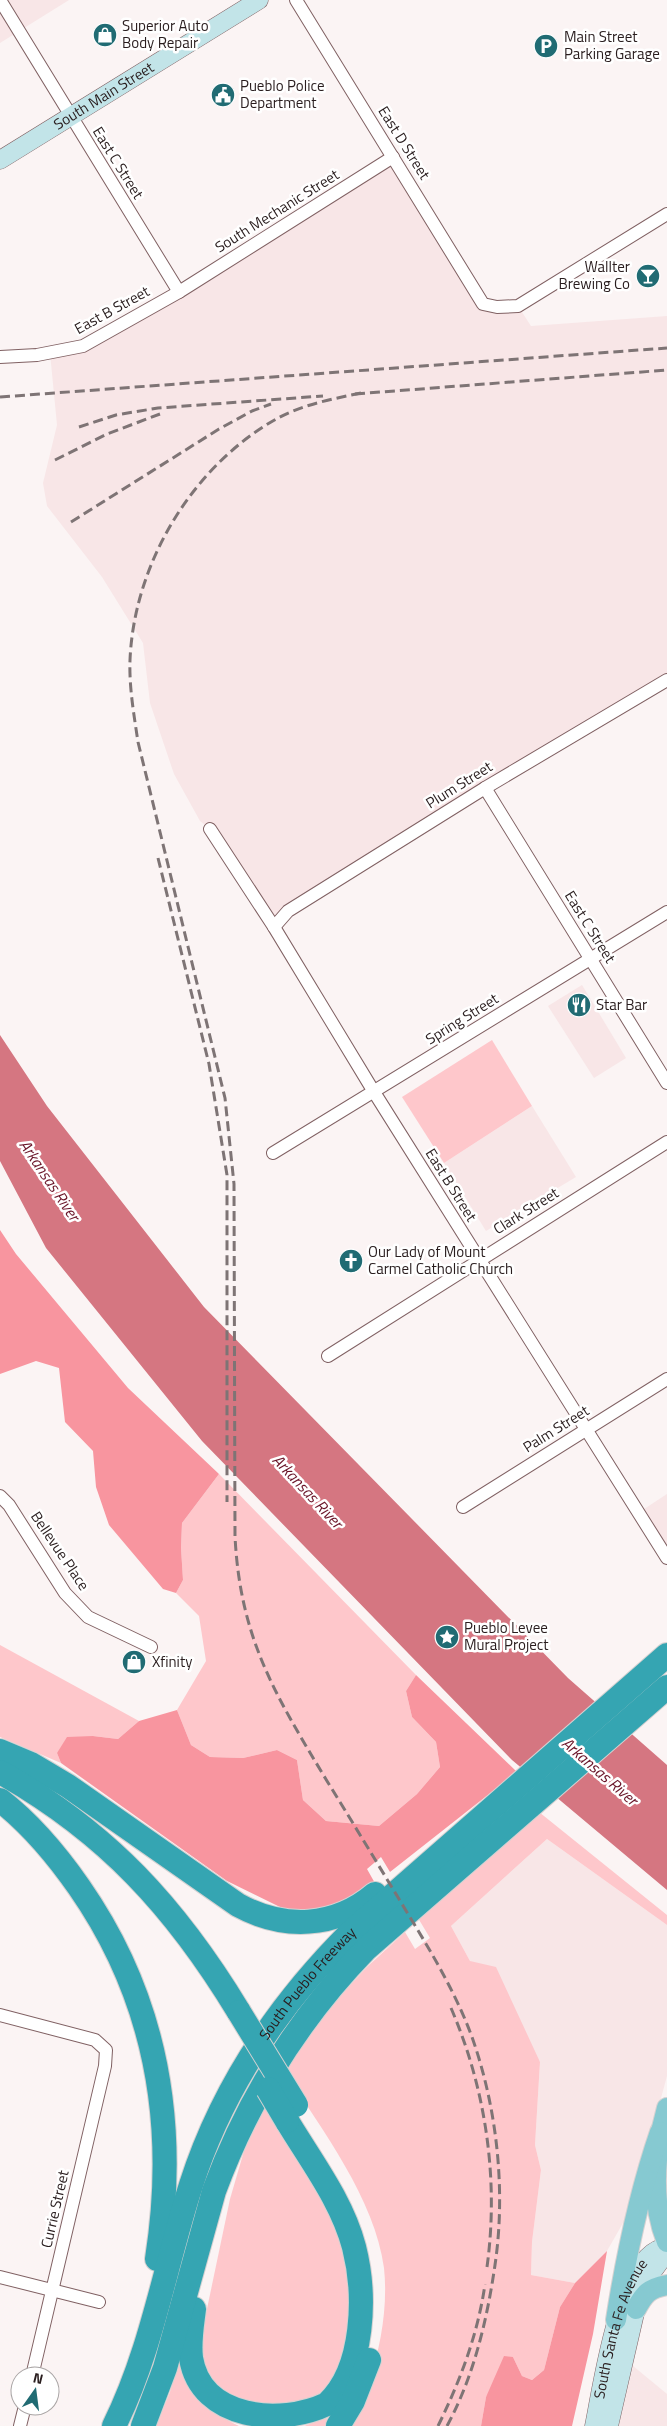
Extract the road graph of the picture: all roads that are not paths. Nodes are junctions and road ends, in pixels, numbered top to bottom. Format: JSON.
{"nodes":[{"id":1,"x":0,"y":0,"type":"edge"},
{"id":2,"x":259,"y":0,"type":"edge"},
{"id":3,"x":296,"y":0,"type":"edge"},
{"id":4,"x":70,"y":116,"type":"junction"},
{"id":5,"x":393,"y":157,"type":"junction"},
{"id":6,"x":0,"y":160,"type":"edge"},
{"id":7,"x":667,"y":214,"type":"edge"},
{"id":8,"x":179,"y":292,"type":"junction"},
{"id":9,"x":0,"y":357,"type":"edge"},
{"id":10,"x":667,"y":680,"type":"edge"},
{"id":11,"x":485,"y":788,"type":"junction"},
{"id":12,"x":210,"y":829,"type":"dead end"},
{"id":13,"x":667,"y":912,"type":"edge"},
{"id":14,"x":274,"y":927,"type":"junction"},
{"id":15,"x":590,"y":959,"type":"junction"},
{"id":16,"x":667,"y":1083,"type":"edge"},
{"id":17,"x":374,"y":1092,"type":"junction"},
{"id":18,"x":667,"y":1142,"type":"edge"},
{"id":19,"x":273,"y":1153,"type":"dead end"},
{"id":20,"x":479,"y":1260,"type":"junction"},
{"id":21,"x":328,"y":1356,"type":"dead end"},
{"id":22,"x":667,"y":1379,"type":"edge"},
{"id":23,"x":584,"y":1429,"type":"junction"},
{"id":24,"x":0,"y":1496,"type":"edge"},
{"id":25,"x":463,"y":1507,"type":"dead end"},
{"id":26,"x":667,"y":1558,"type":"edge"},
{"id":27,"x":151,"y":1647,"type":"dead end"},
{"id":28,"x":667,"y":1655,"type":"edge"},
{"id":29,"x":654,"y":1688,"type":"edge"},
{"id":30,"x":0,"y":1751,"type":"edge"},
{"id":31,"x":0,"y":1772,"type":"edge"},
{"id":32,"x":0,"y":1787,"type":"edge"},
{"id":33,"x":0,"y":1800,"type":"edge"},
{"id":34,"x":515,"y":1804,"type":"junction"},
{"id":35,"x":470,"y":1829,"type":"junction"},
{"id":36,"x":0,"y":2015,"type":"edge"},
{"id":37,"x":235,"y":2020,"type":"junction"},
{"id":38,"x":667,"y":2108,"type":"edge"},
{"id":39,"x":292,"y":2113,"type":"junction"},
{"id":40,"x":660,"y":2132,"type":"junction"},
{"id":41,"x":223,"y":2166,"type":"junction"},
{"id":42,"x":667,"y":2242,"type":"edge"},
{"id":43,"x":667,"y":2247,"type":"edge"},
{"id":44,"x":667,"y":2252,"type":"edge"},
{"id":45,"x":0,"y":2277,"type":"edge"},
{"id":46,"x":667,"y":2285,"type":"edge"},
{"id":47,"x":53,"y":2291,"type":"junction"},
{"id":48,"x":99,"y":2302,"type":"dead end"},
{"id":49,"x":636,"y":2309,"type":"junction"},
{"id":50,"x":616,"y":2320,"type":"junction"},
{"id":51,"x":34,"y":2366,"type":"edge"},
{"id":52,"x":116,"y":2423,"type":"edge"},
{"id":53,"x":143,"y":2426,"type":"edge"},
{"id":54,"x":338,"y":2426,"type":"edge"},
{"id":55,"x":594,"y":2426,"type":"edge"},
{"id":56,"x":609,"y":2426,"type":"edge"}],
"edges":[{"from":1,"to":4,"type":"street","name":"East C Street"},
{"from":2,"to":4,"type":"street","name":"South Main Street"},
{"from":3,"to":5,"type":"street","name":"East D Street"},
{"from":4,"to":6,"type":"street","name":"South Main Street"},
{"from":4,"to":8,"type":"street","name":"East C Street"},
{"from":5,"to":7,"type":"street","name":"East D Street"},
{"from":5,"to":8,"type":"street","name":"South Mechanic Street"},
{"from":8,"to":9,"type":"street","name":"East B Street"},
{"from":10,"to":11,"type":"street","name":"Plum Street"},
{"from":11,"to":14,"type":"street","name":"Plum Street"},
{"from":11,"to":15,"type":"street","name":"East C Street"},
{"from":12,"to":14,"type":"street","name":"East B Street"},
{"from":13,"to":15,"type":"street","name":"Spring Street"},
{"from":14,"to":17,"type":"street","name":"East B Street"},
{"from":15,"to":16,"type":"street","name":"East C Street"},
{"from":15,"to":17,"type":"street","name":"Spring Street"},
{"from":17,"to":19,"type":"street","name":"Spring Street"},
{"from":17,"to":20,"type":"street","name":"East B Street"},
{"from":18,"to":20,"type":"street","name":"Clark Street"},
{"from":20,"to":21,"type":"street","name":"Clark Street"},
{"from":20,"to":23,"type":"street","name":"East B Street"},
{"from":22,"to":23,"type":"street","name":"Palm Street"},
{"from":23,"to":25,"type":"street","name":"Palm Street"},
{"from":23,"to":26,"type":"street","name":"East B Street"},
{"from":24,"to":27,"type":"street","name":"Bellevue Place"},
{"from":28,"to":29,"type":"highway","name":"South Pueblo Freeway"},
{"from":29,"to":34,"type":"highway","name":"South Pueblo Freeway"},
{"from":30,"to":35,"type":"highway"},
{"from":31,"to":37,"type":"highway"},
{"from":32,"to":37,"type":"highway"},
{"from":33,"to":52,"type":"highway"},
{"from":34,"to":35,"type":"highway","name":"South Pueblo Freeway"},
{"from":34,"to":41,"type":"highway","name":"South Pueblo Freeway"},
{"from":35,"to":52,"type":"highway","name":"South Pueblo Freeway"},
{"from":36,"to":47,"type":"street","name":"Currie Street"},
{"from":37,"to":39,"type":"highway","bridge":true},
{"from":38,"to":40,"type":"main road"},
{"from":39,"to":41,"type":"highway"},
{"from":39,"to":54,"type":"highway"},
{"from":40,"to":42,"type":"main road"},
{"from":40,"to":50,"type":"main road"},
{"from":41,"to":53,"type":"highway","name":"South Pueblo Freeway"},
{"from":43,"to":50,"type":"street","name":"South Santa Fe Avenue"},
{"from":44,"to":49,"type":"street","name":"South Santa Fe Avenue"},
{"from":45,"to":47,"type":"street"},
{"from":46,"to":49,"type":"main road"},
{"from":47,"to":48,"type":"street"},
{"from":47,"to":51,"type":"street","name":"Currie Street"},
{"from":49,"to":56,"type":"street","name":"South Santa Fe Avenue"},
{"from":50,"to":55,"type":"street","name":"South Santa Fe Avenue"}]}
